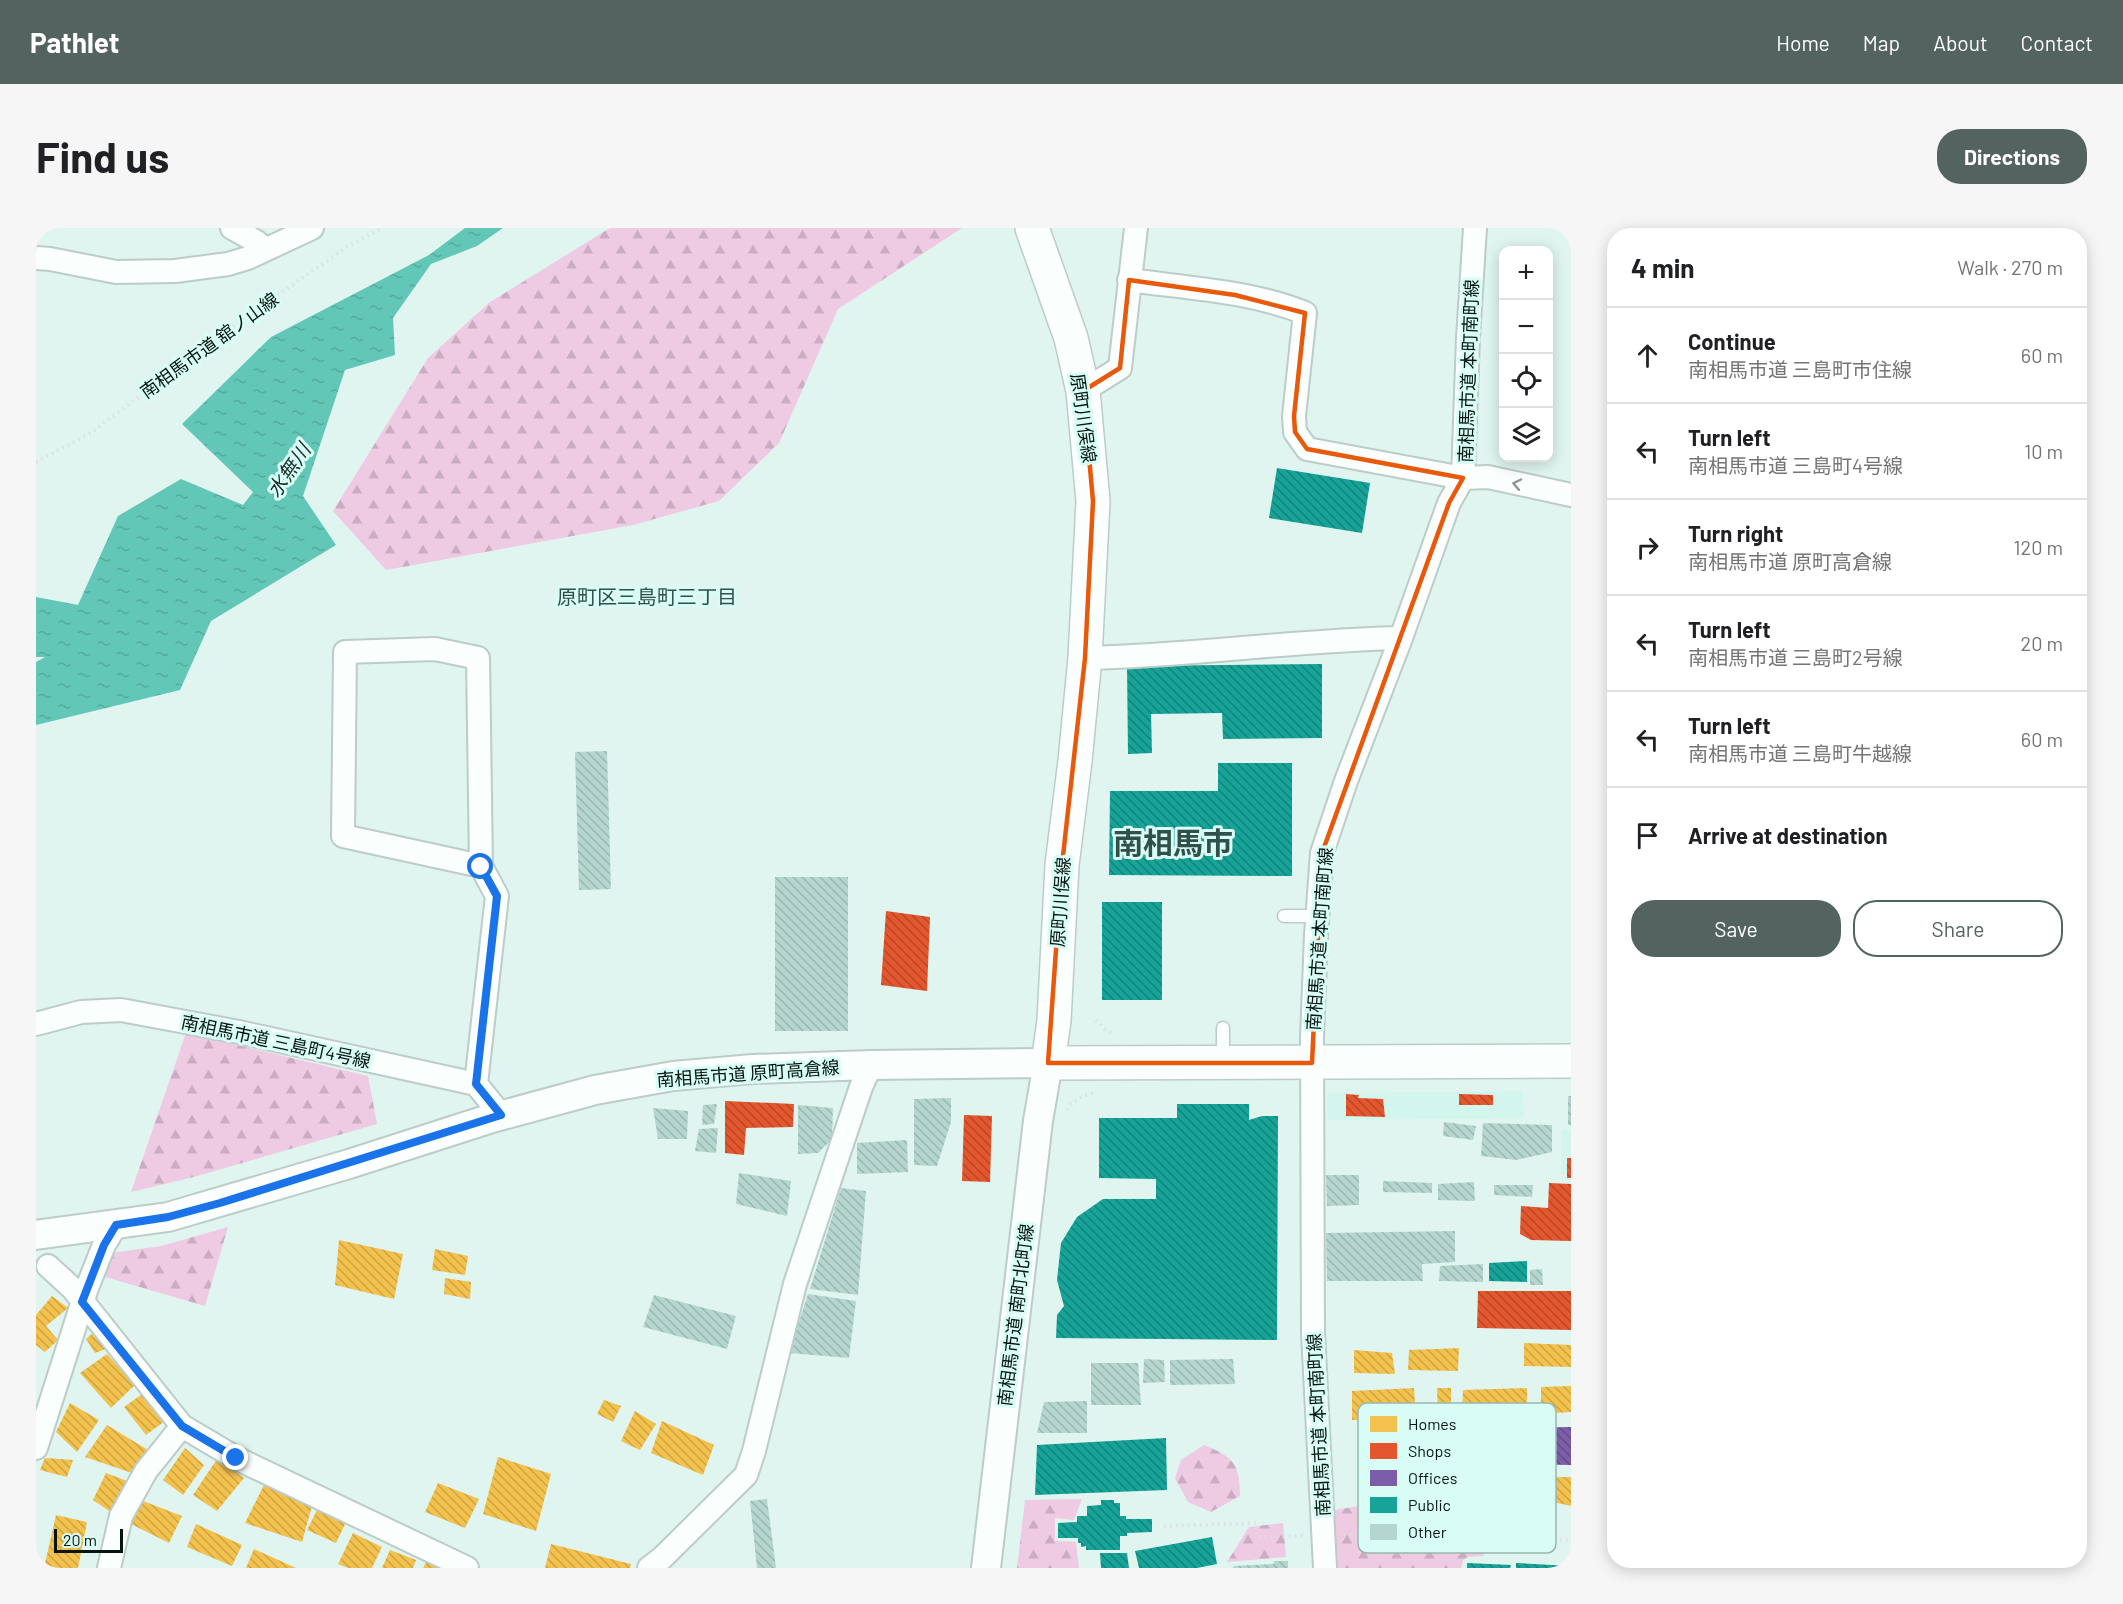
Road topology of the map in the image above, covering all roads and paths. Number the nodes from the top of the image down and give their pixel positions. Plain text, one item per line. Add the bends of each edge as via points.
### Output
1 (232, 228) edge
2 (312, 228) edge
3 (382, 228) edge
4 (1032, 228) edge
5 (1136, 228) edge
6 (1475, 228) edge
7 (264, 250) junction
8 (36, 258) edge
9 (1130, 280) junction
10 (1083, 391) junction
11 (36, 462) edge
12 (1463, 478) junction
13 (1571, 495) edge
14 (1401, 638) junction
15 (1085, 658) junction
16 (481, 867) junction
17 (1284, 916) dead end
18 (1318, 916) junction
19 (36, 1024) edge
20 (1223, 1028) dead end
21 (1571, 1061) edge
22 (1223, 1062) junction
23 (1048, 1063) junction
24 (1312, 1063) junction
25 (871, 1065) junction
26 (476, 1084) junction
27 (501, 1115) junction
28 (116, 1225) junction
29 (36, 1235) edge
30 (48, 1266) dead end
31 (82, 1302) junction
32 (182, 1426) junction
33 (36, 1448) edge
34 (1164, 1526) dead end
35 (1323, 1535) junction
36 (1358, 1536) edge
37 (1556, 1540) edge
38 (1571, 1540) edge
39 (109, 1568) edge
40 (467, 1568) edge
41 (649, 1568) edge
42 (986, 1568) edge
43 (1325, 1568) edge

1 - 7 street
2 - 7 street
3 - 11 path, 南相馬市道 舘ノ山線 via 348,246 210,342 91,433
4 - 10 main road, 原町川俣線 via 1071,338
5 - 9 street
6 - 12 street, 南相馬市道 本町南町線
7 - 8 street via 228,264 175,271 116,272
9 - 10 street via 1120,368
9 - 12 street via 1235,295 1305,313 1294,416 1295,432 1307,449
10 - 15 main road, 原町川俣線 via 1093,501
13 -> 12 street via 1488,477
12 - 14 street, 南相馬市道 本町南町線 via 1449,503
14 - 15 street
14 - 18 street, 南相馬市道 本町南町線 via 1322,853
15 - 23 main road, 原町川俣線 via 1062,865 1054,1022
16 - 16 street via 343,836 345,652 435,649 478,658
16 - 26 street via 497,896
17 - 18 lane
18 - 24 street, 南相馬市道 本町南町線
19 - 26 street, 南相馬市道 三島町4号線 via 81,1012 121,1010
20 - 22 lane
21 - 24 main road
22 - 23 main road
22 - 24 main road
23 - 25 street, 南相馬市道 原町高倉線
23 - 42 street, 南相馬市道 南町北町線
24 - 35 street, 南相馬市道 本町南町線 via 1313,1332
25 - 27 street, 南相馬市道 原町高倉線 via 753,1069 673,1077 595,1090
25 - 41 street via 795,1284 746,1475
26 - 27 street
27 - 28 street, 南相馬市道 原町高倉線 via 220,1203
28 - 29 street, 南相馬市道 原町高倉線
28 - 31 street
30 - 31 street
31 - 32 street
31 - 33 street
32 - 39 street via 146,1472 121,1516
32 - 40 street via 236,1458
34 - 35 path via 1256,1523 1257,1537
35 - 36 path
35 - 43 street, 南相馬市道 本町南町線
37 - 38 path

